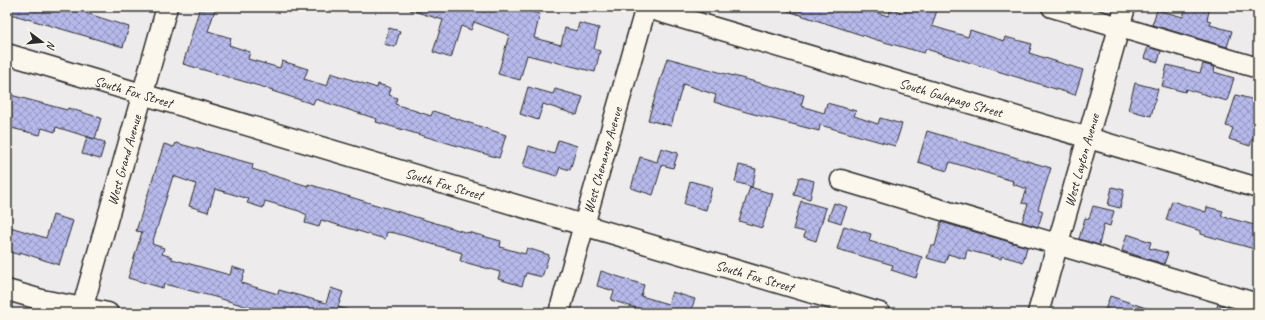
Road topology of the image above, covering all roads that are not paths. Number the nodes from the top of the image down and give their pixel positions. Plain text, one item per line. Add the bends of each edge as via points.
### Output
1 (167, 7) edge
2 (645, 7) edge
3 (1052, 7) edge
4 (1125, 7) edge
5 (1120, 27) junction
6 (7, 54) edge
7 (1258, 68) edge
8 (142, 93) junction
9 (1088, 138) junction
10 (841, 180) dead end
11 (1258, 188) edge
12 (584, 225) junction
13 (1058, 245) junction
14 (7, 290) edge
15 (1258, 304) edge
16 (81, 310) edge
17 (108, 313) edge
18 (559, 313) edge
19 (880, 313) edge
20 (1038, 313) edge

1 - 8 street, West Grand Avenue
2 - 9 street, South Galapago Street
2 - 12 street, West Chenango Avenue
3 - 5 street
4 - 5 street, West Layton Avenue
5 - 7 street
5 - 9 street, West Layton Avenue
6 - 8 street, South Fox Street
8 - 12 street, South Fox Street
8 - 16 street, West Grand Avenue
9 - 11 street, South Galapago Street
9 - 13 street, West Layton Avenue
10 - 13 street
12 - 18 street, West Chenango Avenue
12 - 19 street, South Fox Street
13 - 15 street
13 - 20 street, West Layton Avenue
14 - 16 street
16 - 17 street

